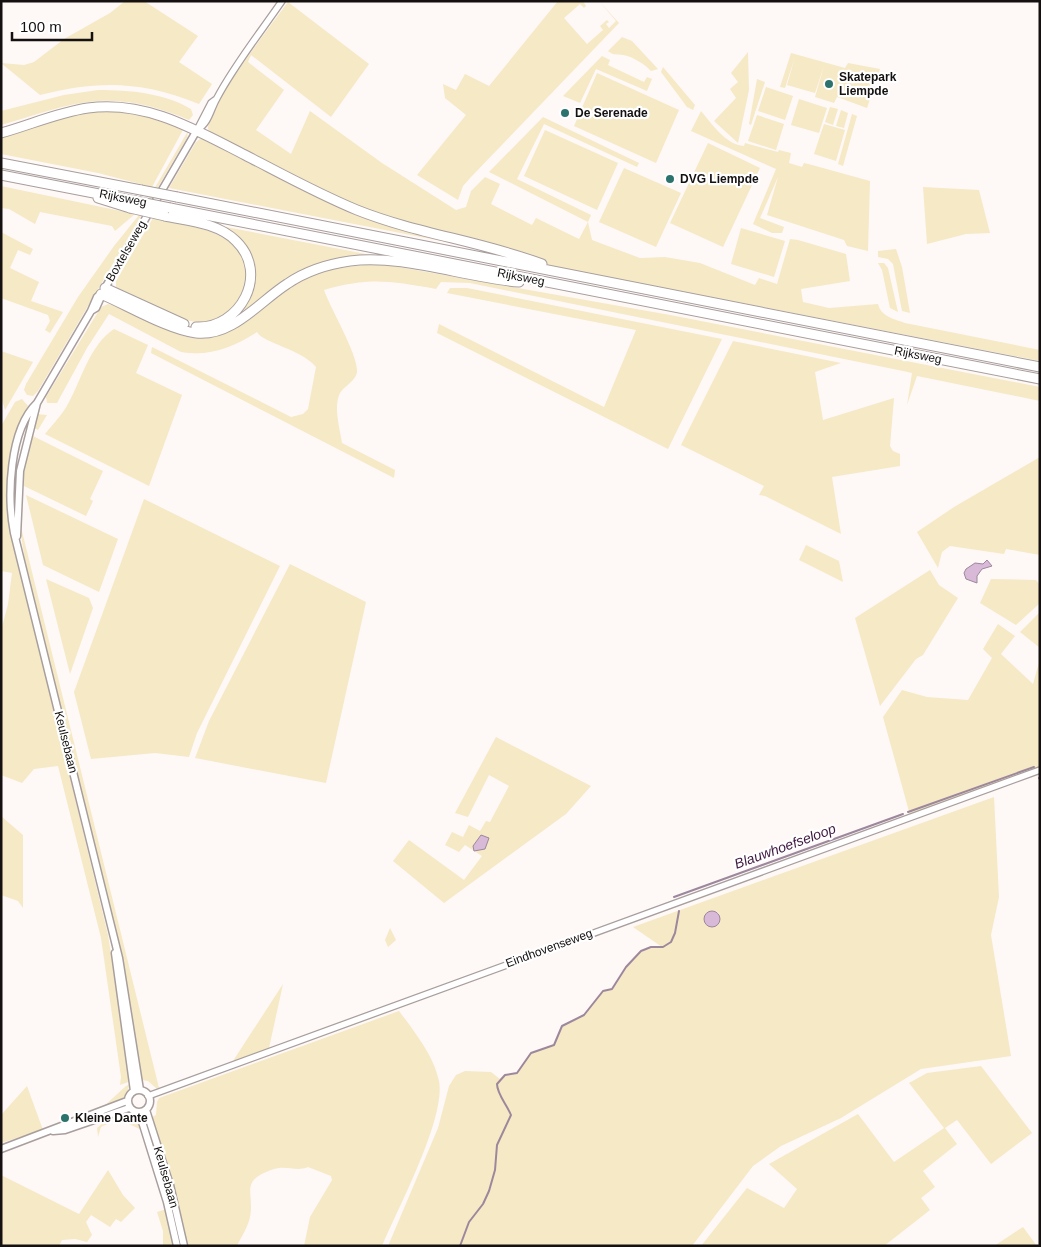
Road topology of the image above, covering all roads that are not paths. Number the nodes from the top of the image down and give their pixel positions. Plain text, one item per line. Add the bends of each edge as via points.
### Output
1 (282, 1) edge
2 (196, 130) junction
3 (1, 133) edge
4 (1, 163) edge
5 (1, 175) edge
6 (168, 212) junction
7 (564, 273) junction
8 (562, 285) junction
9 (103, 291) junction
10 (91, 311) joint
11 (1040, 367) edge
12 (1040, 379) edge
13 (1040, 770) edge
14 (137, 1090) junction
15 (148, 1096) junction
16 (128, 1104) junction
17 (142, 1111) junction
18 (1, 1149) edge
19 (177, 1246) edge
20 (184, 1246) edge

1 - 2 street, Boxtelseweg via 211,102
2 - 3 highway via 145,111 105,107 74,111
2 - 7 highway via 357,210 403,227 518,255
2 - 9 main road, Boxtelseweg
4 - 7 highway, Rijksweg, bridge
5 - 6 highway, Rijksweg, bridge
6 - 8 highway, Rijksweg
6 - 9 highway via 225,232 238,242 249,262 251,279 239,309 218,324 192,326
7 - 11 highway, Rijksweg
8 - 9 highway via 513,282 393,262 350,261 307,273 277,290 230,326 199,333 181,329
8 - 12 highway, Rijksweg
9 - 10 main road, Boxtelseweg via 91,306
10 - 14 main road, Keulsebaan via 37,403 19,477 17,540 123,977
13 - 15 street, Eindhovenseweg
14 - 15 main road
14 - 16 main road
15 - 17 main road via 149,1104
16 - 17 main road
16 - 18 main road via 65,1130 52,1131
17 - 19 main road, Keulsebaan
17 - 20 main road, Keulsebaan via 172,1191

